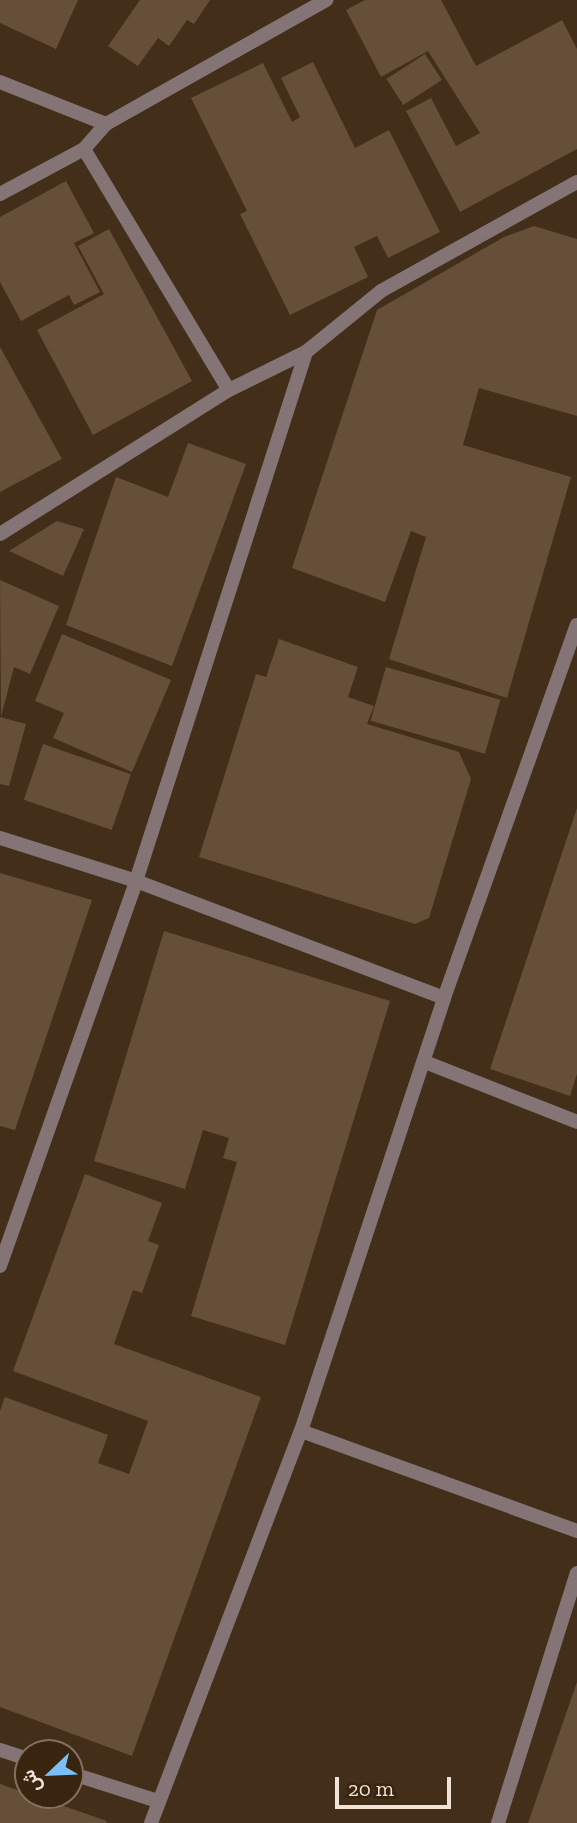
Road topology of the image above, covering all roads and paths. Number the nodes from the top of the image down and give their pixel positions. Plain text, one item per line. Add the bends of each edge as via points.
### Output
1 (326, 0) edge
2 (0, 82) edge
3 (106, 124) junction
4 (84, 149) junction
5 (577, 181) edge
6 (0, 194) edge
7 (306, 352) junction
8 (229, 390) junction
9 (0, 534) edge
10 (577, 625) edge
11 (0, 838) edge
12 (136, 881) junction
13 (444, 998) junction
14 (425, 1062) junction
15 (577, 1122) edge
16 (0, 1266) edge
17 (301, 1430) junction
18 (577, 1531) edge
19 (577, 1573) edge
20 (84, 1777) edge
21 (158, 1801) junction
22 (151, 1823) edge
23 (498, 1823) edge

1 - 3 street
2 - 3 street
3 - 4 street
4 - 6 street
4 - 8 street
5 - 7 street via 381,291
7 - 8 street
7 - 12 street
8 - 9 street
10 - 13 street
11 - 12 street
12 - 13 street
12 - 16 street
13 - 14 street
14 - 15 street
14 - 17 street
17 - 18 street
17 - 21 street
19 - 23 street
20 - 21 street
21 - 22 street

